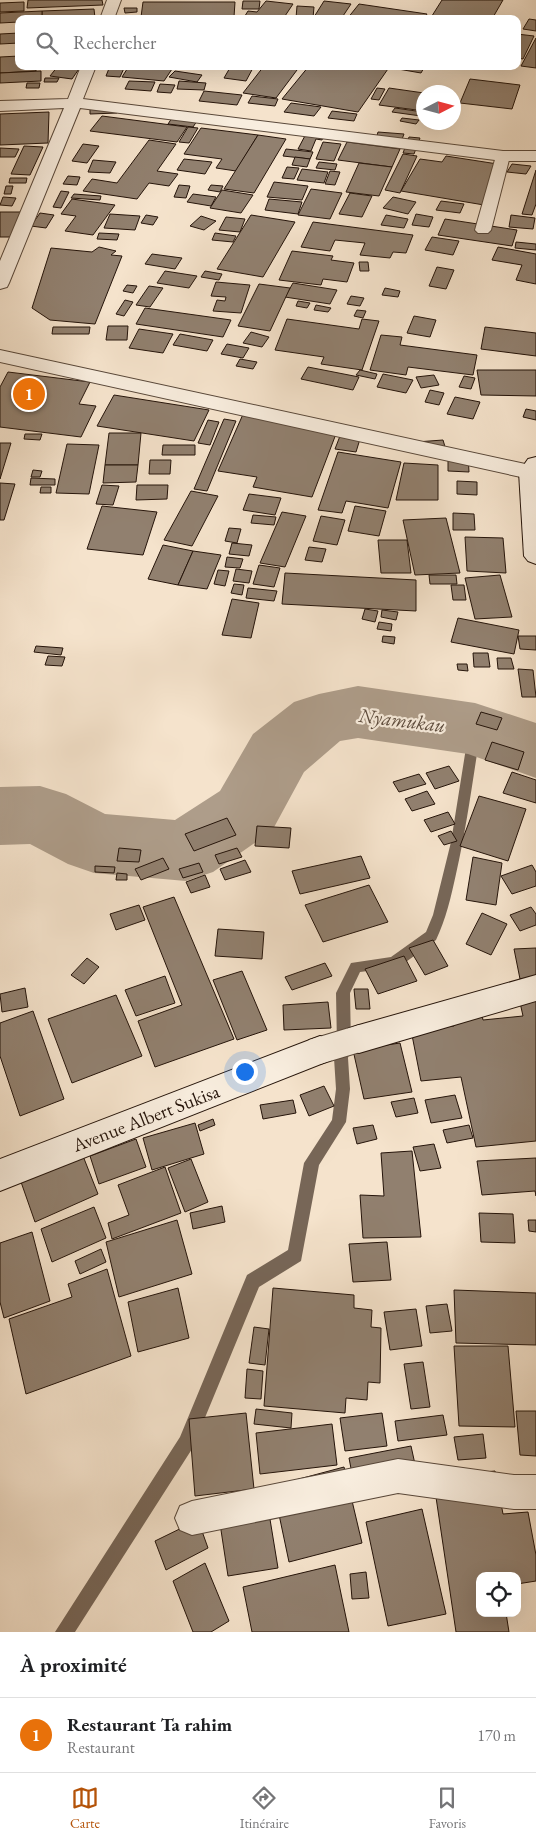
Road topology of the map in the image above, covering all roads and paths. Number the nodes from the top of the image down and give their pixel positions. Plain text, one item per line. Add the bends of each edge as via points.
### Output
1 (114, 0) edge
2 (108, 15) edge
3 (87, 70) edge
4 (75, 103) junction
5 (0, 106) edge
6 (502, 156) junction
7 (536, 156) edge
8 (484, 230) dead end
9 (0, 282) edge
10 (0, 356) edge
11 (533, 468) edge
12 (536, 556) edge
13 (536, 988) edge
14 (0, 1175) edge
15 (536, 1492) edge
16 (192, 1518) dead end

1 - 2 street
3 - 4 street
4 - 5 street
4 - 6 street
4 - 9 street
6 - 7 street
6 - 8 lane
10 - 11 street
11 - 12 street
13 - 14 street, Avenue Albert Sukisa via 320,1050
15 - 16 lane via 514,1492 398,1476

